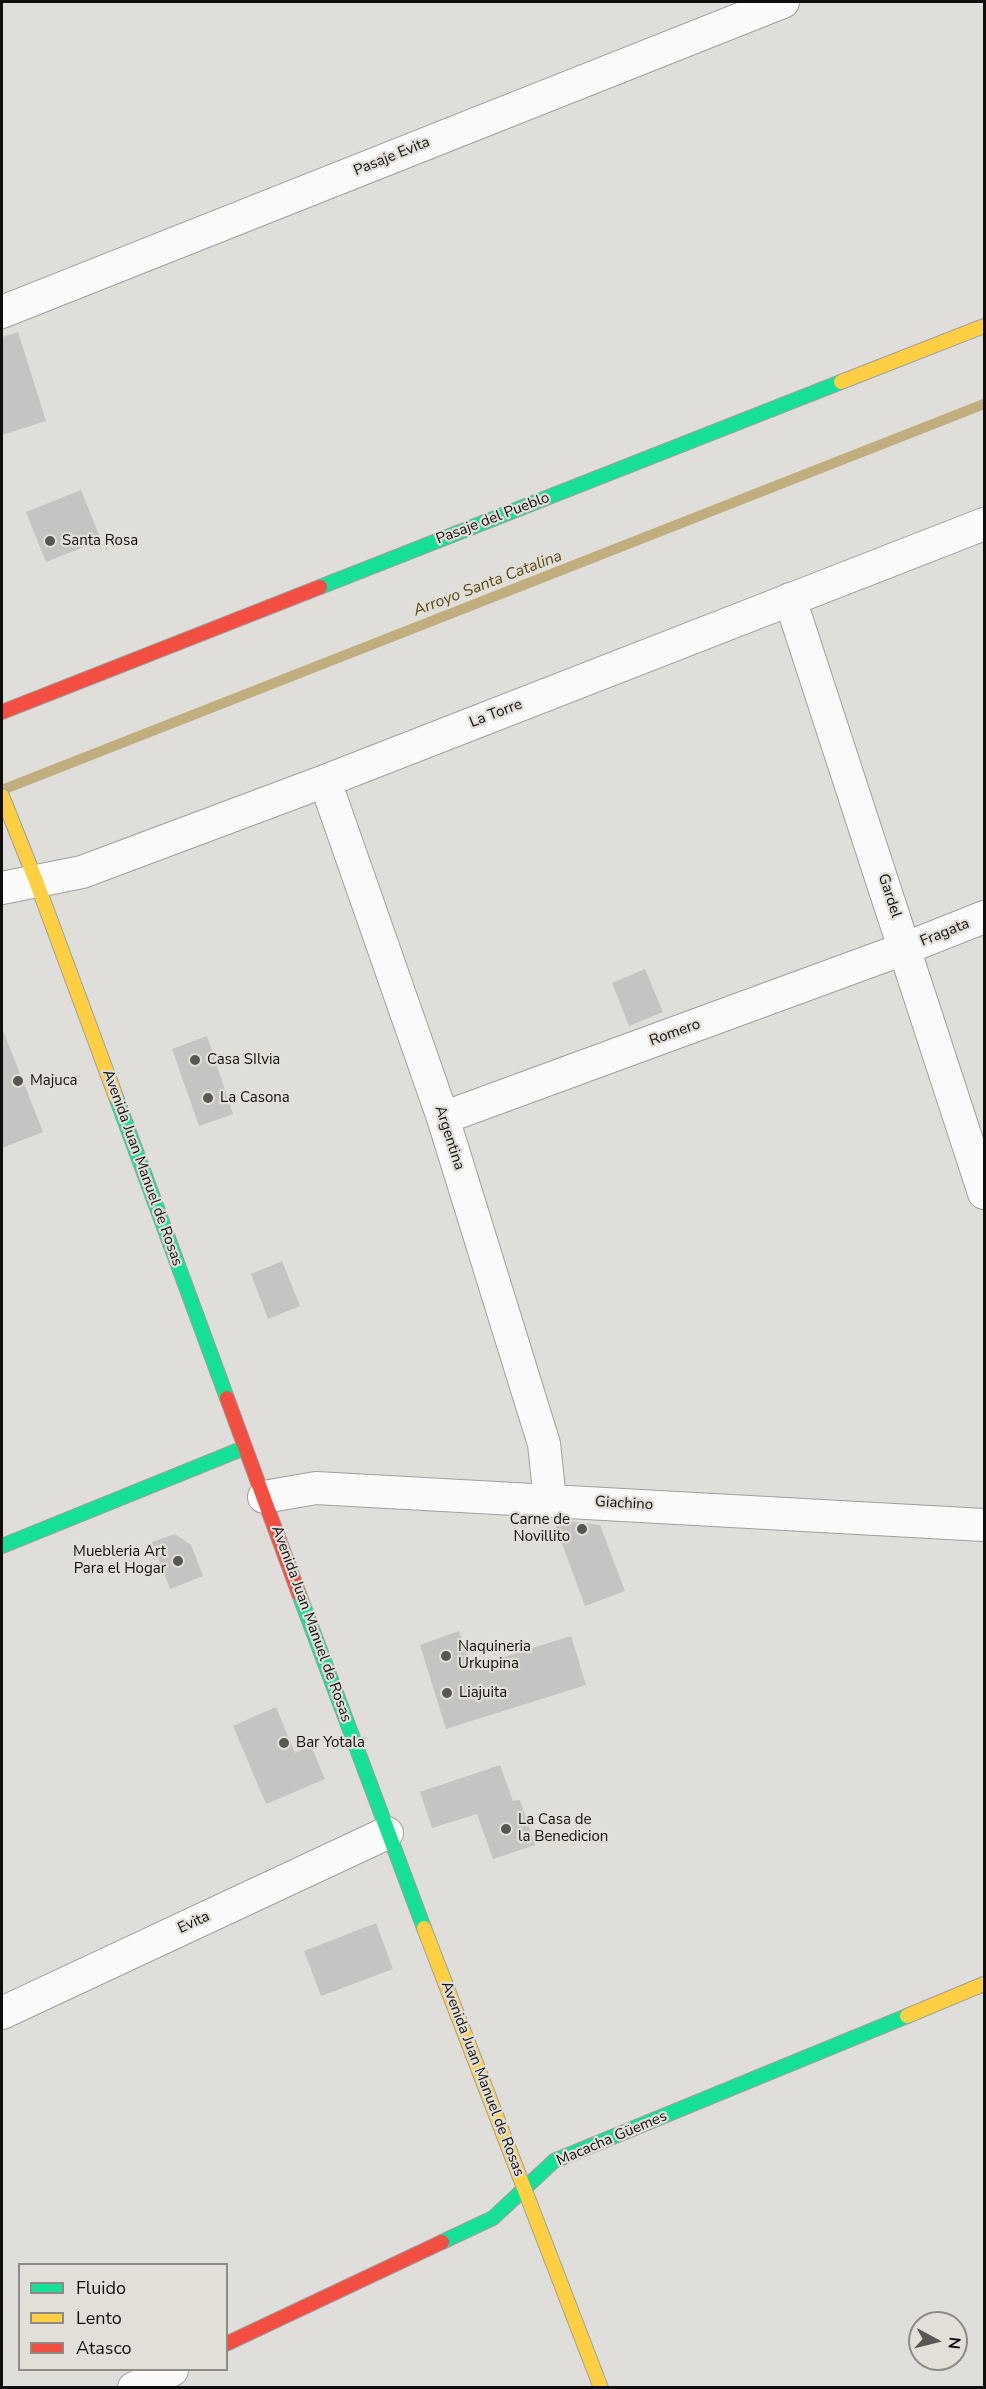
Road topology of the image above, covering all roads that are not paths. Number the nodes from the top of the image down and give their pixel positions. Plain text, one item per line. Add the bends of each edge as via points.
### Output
1 (783, 2) edge
2 (2, 312) edge
3 (984, 326) edge
4 (984, 524) edge
5 (790, 599) junction
6 (2, 712) edge
7 (325, 781) junction
8 (2, 796) edge
9 (32, 870) junction
10 (2, 888) edge
11 (984, 917) edge
12 (906, 948) junction
13 (443, 1118) junction
14 (984, 1193) edge
15 (244, 1448) junction
16 (264, 1497) junction
17 (549, 1500) junction
18 (984, 1525) edge
19 (2, 1546) edge
20 (387, 1833) junction
21 (984, 1984) edge
22 (2, 2013) edge
23 (525, 2188) junction
24 (228, 2343) edge
25 (170, 2371) edge
26 (134, 2388) edge
27 (601, 2388) edge

1 - 2 street, Pasaje Evita
3 - 6 street, Pasaje del Pueblo
4 - 5 street, La Torre
5 - 7 street, La Torre
5 - 12 street, Gardel
7 - 9 street, La Torre via 82,872
7 - 13 street, Argentina
8 - 9 street, Avenida Juan Manuel de Rosas
9 - 10 street, La Torre
9 - 15 street, Avenida Juan Manuel de Rosas
11 - 12 street, Fragata
12 - 13 street, Romero
12 - 14 street, Gardel
13 - 17 street, Argentina via 544,1444
15 - 16 street, Avenida Juan Manuel de Rosas
15 - 19 street
16 - 17 street, Giachino via 316,1488
16 - 20 street, Avenida Juan Manuel de Rosas
17 - 18 street, Giachino
20 - 22 street, Evita
20 - 23 street, Avenida Juan Manuel de Rosas
21 - 23 street, Macacha Güemes via 554,2162
23 - 24 street, Macacha Güemes via 493,2218
23 - 27 street, Avenida Juan Manuel de Rosas
25 - 26 street

